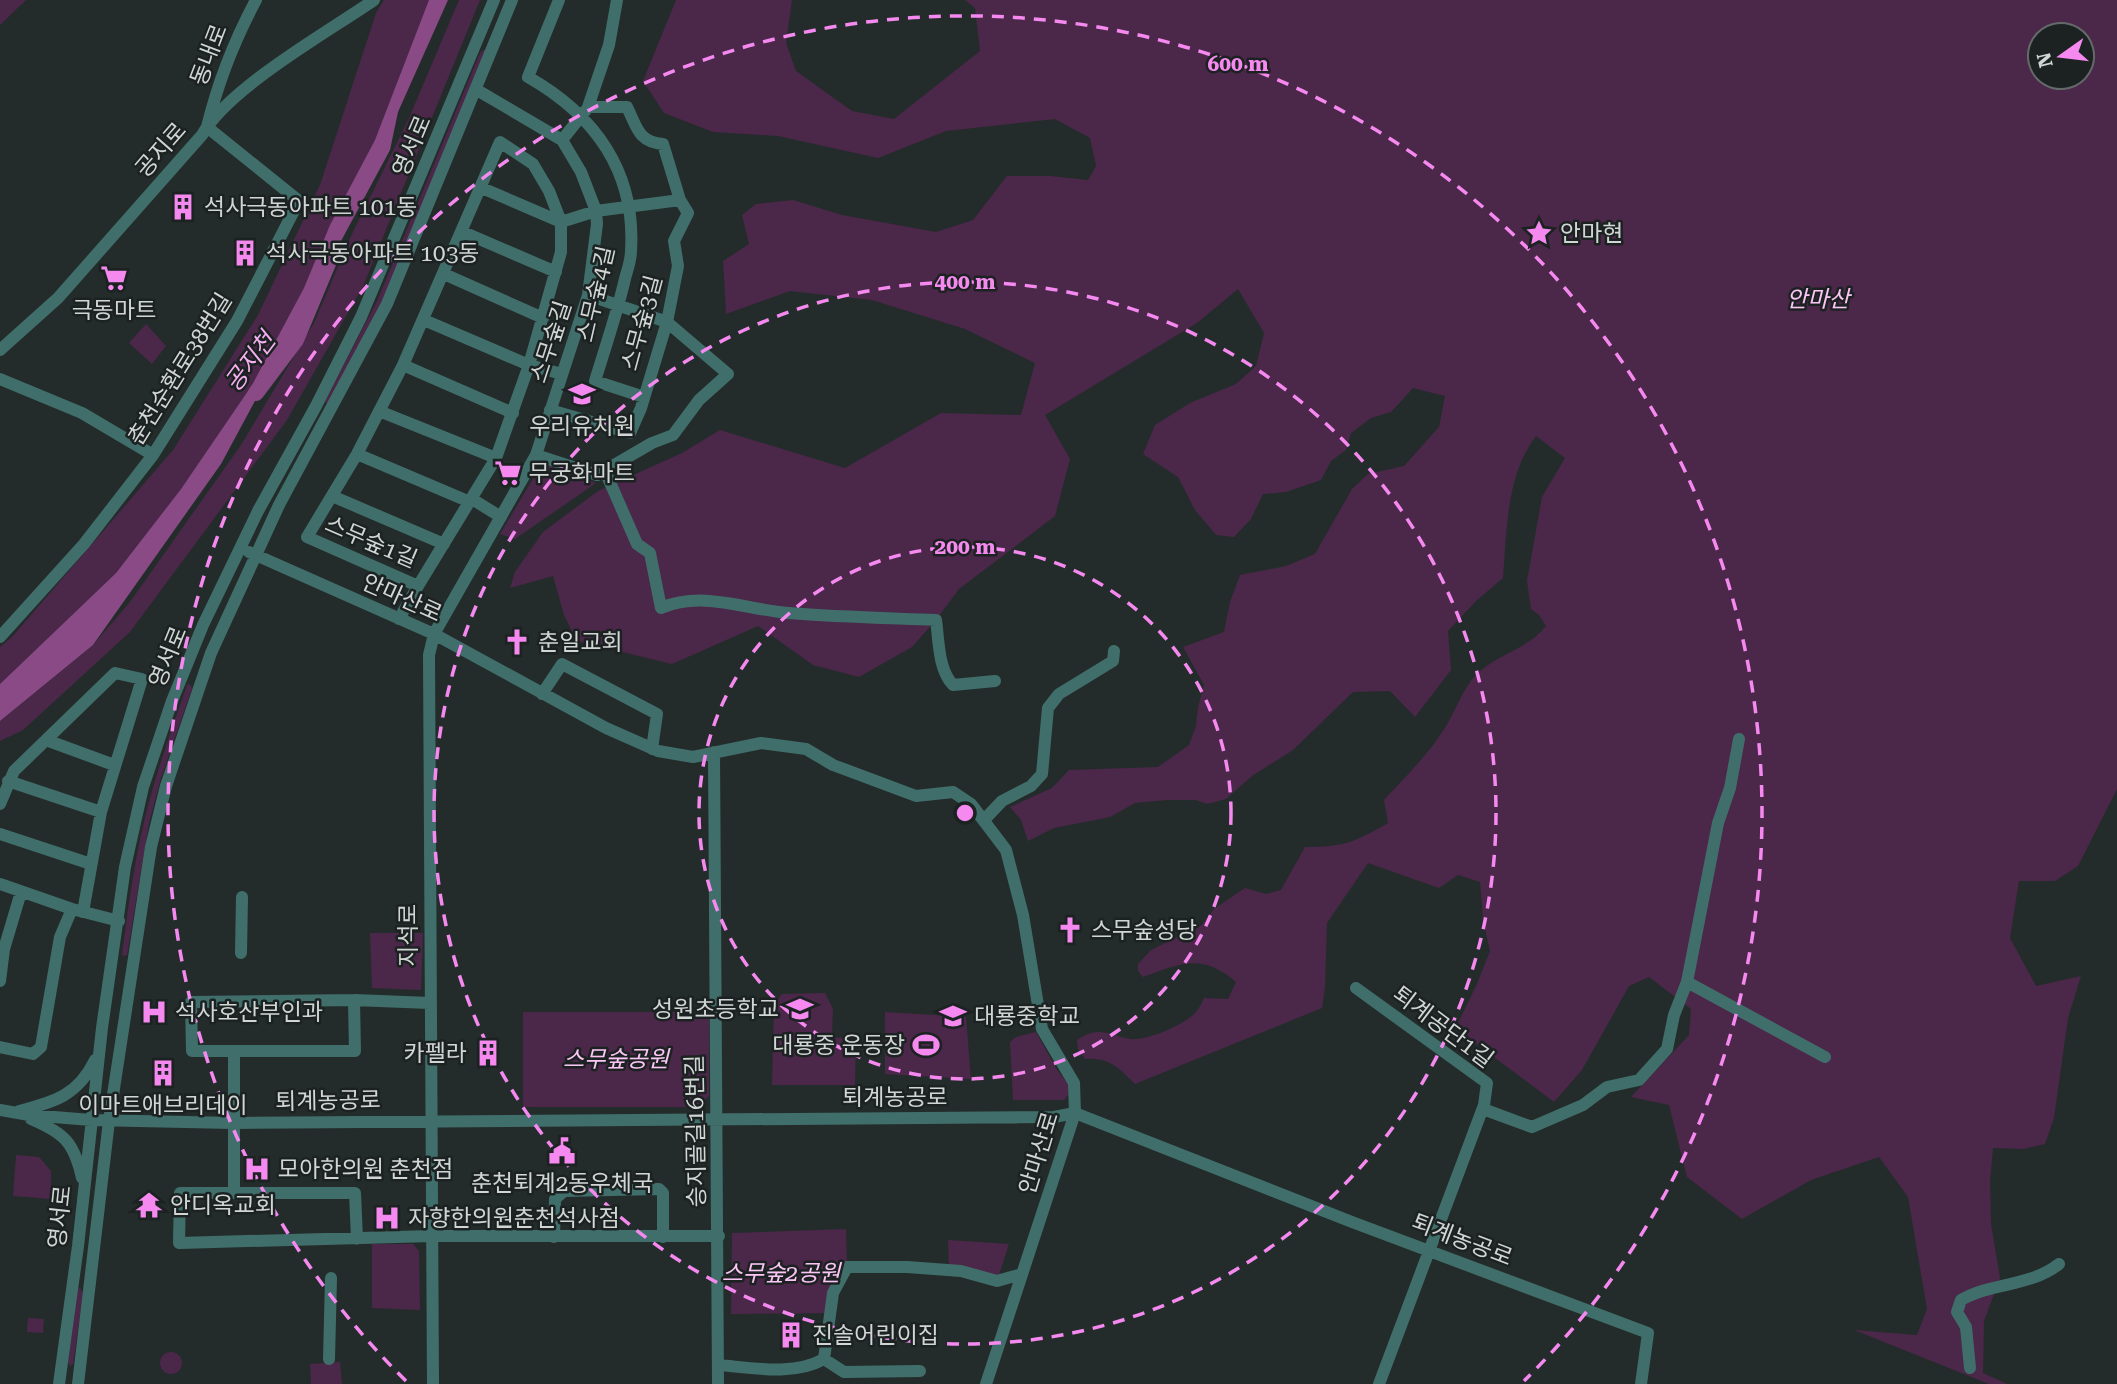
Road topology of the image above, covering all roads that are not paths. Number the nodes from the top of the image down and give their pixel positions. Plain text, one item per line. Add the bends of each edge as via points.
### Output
1 (256, 0) edge
2 (374, 0) edge
3 (494, 0) edge
4 (512, 0) edge
5 (559, 0) edge
6 (617, 0) edge
7 (477, 90) junction
8 (585, 112) junction
9 (207, 127) junction
10 (562, 140) junction
11 (482, 188) junction
12 (680, 201) junction
13 (629, 206) junction
14 (596, 211) junction
15 (561, 222) junction
16 (463, 232) junction
17 (556, 272) junction
18 (444, 274) junction
19 (588, 295) junction
20 (619, 304) junction
21 (543, 318) junction
22 (424, 320) junction
23 (667, 322) junction
24 (0, 350) edge
25 (403, 365) junction
26 (529, 365) junction
27 (562, 374) junction
28 (0, 379) edge
29 (644, 397) junction
30 (550, 410) junction
31 (379, 411) junction
32 (513, 413) junction
33 (630, 433) junction
34 (652, 443) junction
35 (357, 454) junction
36 (153, 455) junction
37 (536, 455) junction
38 (496, 458) junction
39 (604, 471) junction
40 (267, 493) junction
41 (332, 496) junction
42 (471, 500) junction
43 (281, 503) junction
44 (501, 517) junction
45 (444, 544) junction
46 (240, 548) junction
47 (255, 555) junction
48 (418, 586) junction
49 (218, 595) junction
50 (233, 605) junction
51 (399, 619) junction
52 (433, 634) junction
53 (0, 637) edge
54 (1114, 651) dead end
55 (995, 681) dead end
56 (542, 694) junction
57 (1739, 739) dead end
58 (46, 740) junction
59 (652, 749) junction
60 (714, 752) junction
61 (114, 765) junction
62 (8, 781) junction
63 (0, 804) edge
64 (101, 812) junction
65 (984, 820) junction
66 (0, 834) edge
67 (91, 864) junction
68 (0, 884) edge
69 (21, 892) junction
70 (242, 897) dead end
71 (78, 911) junction
72 (119, 921) junction
73 (2, 948) edge
74 (241, 953) dead end
75 (0, 981) edge
76 (1686, 982) junction
77 (1356, 988) dead end
78 (354, 1000) junction
79 (430, 1003) junction
80 (104, 1014) junction
81 (125, 1021) junction
82 (0, 1048) edge
83 (100, 1051) junction
84 (234, 1051) junction
85 (1825, 1057) dead end
86 (1483, 1109) junction
87 (0, 1110) edge
88 (15, 1112) junction
89 (1075, 1113) junction
90 (716, 1118) junction
91 (100, 1120) junction
92 (432, 1122) junction
93 (233, 1123) junction
94 (84, 1187) junction
95 (233, 1192) junction
96 (82, 1217) junction
97 (98, 1220) junction
98 (432, 1236) junction
99 (719, 1236) junction
100 (554, 1237) junction
101 (663, 1237) junction
102 (357, 1239) junction
103 (1428, 1250) junction
104 (2059, 1264) dead end
105 (1022, 1274) junction
106 (331, 1278) dead end
107 (329, 1359) dead end
108 (824, 1359) junction
109 (719, 1365) junction
110 (1970, 1368) dead end
111 (920, 1371) dead end
112 (59, 1384) edge
113 (78, 1384) edge
114 (433, 1384) edge
115 (718, 1384) edge
116 (986, 1384) edge
117 (1379, 1384) edge
118 (1641, 1384) edge

1 - 9 street, 동내로 via 218,84
2 - 9 street, 공지로 via 251,85
3 - 40 street, 영서로 via 385,265 316,406
4 - 7 street, 영서로
5 - 8 street, 스무숲4길 via 528,77
6 - 8 street via 609,45
7 - 10 street, 스무숲길
7 - 43 street, 영서로 via 387,304
8 - 10 street
8 - 12 street, 스무숲3길 via 627,107 643,139 663,144
8 - 13 street, 스무숲4길 via 610,151
9 - 24 street, 공지로 via 58,298
9 - 36 street, 춘천순환로38번길 via 299,201 237,321
10 - 14 street, 스무숲길
11 - 15 street
11 - 15 street, 스무숲1길 via 500,142 533,164
11 - 16 street, 스무숲1길
12 - 13 street
12 - 23 street, 스무숲3길 via 688,213 674,242 678,266
13 - 14 street
13 - 20 street, 스무숲4길 via 631,253
14 - 15 street
14 - 19 street, 스무숲길
15 - 17 street, 스무숲1길
16 - 17 street
16 - 18 street, 스무숲1길
17 - 21 street, 스무숲1길
18 - 21 street
18 - 22 street, 스무숲1길
19 - 20 street
19 - 27 street, 스무숲길
20 - 23 street
20 - 29 street, 스무숲4길 via 595,381
21 - 26 street, 스무숲1길
22 - 25 street, 스무숲1길
22 - 26 street
23 - 29 street, 스무숲3길
23 - 34 street via 728,374 699,400 673,435
25 - 31 street, 스무숲1길
25 - 32 street
26 - 27 street
26 - 32 street, 스무숲1길
27 - 30 street, 스무숲길
28 - 36 street via 82,413
29 - 33 street, 스무숲3길
30 - 33 street
30 - 37 street, 스무숲길
31 - 35 street, 스무숲1길
31 - 38 street
32 - 38 street, 스무숲1길
33 - 34 street
34 - 39 street
35 - 41 street, 스무숲1길
35 - 42 street
36 - 53 street, 춘천순환로38번길 via 83,544
37 - 39 street via 597,475
37 - 44 street, 스무숲길
38 - 42 street, 스무숲1길
39 - 55 street via 637,544 650,553 661,608 702,600 788,613 936,620 948,680 953,685
40 - 43 street via 270,503
40 - 46 street, 영서로
41 - 45 street, 스무숲1길
41 - 48 street, 스무숲1길 via 307,537
42 - 44 street
42 - 45 street, 스무숲1길
43 - 47 street, 영서로
44 - 52 street, 스무숲길
45 - 48 street, 스무숲1길
46 - 47 street, 안마산로
46 - 49 street, 영서로
47 - 50 street, 영서로
47 - 51 street, 안마산로
48 - 51 street
49 - 50 street via 227,594
49 - 72 street, 영서로 via 172,701 143,787 125,867
50 - 81 street, 영서로 via 211,653 166,786 151,847
51 - 52 street, 안마산로
52 - 56 street, 안마산로
52 - 79 street, 지석로 via 429,655
54 - 65 street via 1112,661 1059,694 1048,708 1042,774 1031,786 1002,801
56 - 59 street, 안마산로
56 - 59 street via 562,664 657,714
57 - 76 street
58 - 61 street
58 - 61 street via 115,673 142,679
58 - 62 street
59 - 60 street, 안마산로 via 694,757
60 - 65 street, 안마산로 via 761,743 806,749 833,765 916,796 953,792
60 - 90 street, 승지골길16번길
61 - 64 street
62 - 63 street
62 - 64 street
64 - 67 street
65 - 89 street, 안마산로 via 1006,850 1023,915 1042,1029 1074,1083
66 - 67 street
67 - 71 street
68 - 69 street
69 - 71 street
69 - 73 street
70 - 74 street
71 - 72 street
71 - 82 street via 60,937 41,1047 33,1054
72 - 80 street, 영서로
73 - 75 street
76 - 85 street
76 - 86 street via 1667,1049 1639,1080 1607,1087 1583,1105 1532,1127
77 - 86 street, 퇴계공단1길 via 1487,1083
78 - 79 street
78 - 84 street via 355,1051
78 - 84 street via 191,1002 192,1051
79 - 92 street, 지석로
80 - 81 street via 112,1027
80 - 83 street, 영서로
81 - 91 street, 영서로
83 - 88 street via 82,1083 70,1093
83 - 91 street, 영서로
84 - 93 street
86 - 103 street, 퇴계공단1길
87 - 88 street
88 - 91 street, 퇴계농공로
88 - 94 street via 52,1128 73,1146
89 - 90 street, 퇴계농공로 via 1054,1117
89 - 103 street, 퇴계농공로
89 - 105 street, 안마산로
90 - 92 street, 퇴계농공로
90 - 99 street, 승지골길16번길
91 - 93 street, 퇴계농공로
91 - 94 street, 영서로
91 - 97 street, 영서로
92 - 93 street, 퇴계농공로
92 - 98 street, 지석로
93 - 95 street
94 - 96 street, 영서로
95 - 102 street via 355,1193
95 - 102 street via 180,1193 179,1242
96 - 97 street via 91,1210
96 - 112 street, 영서로
97 - 113 street, 영서로
98 - 100 street
98 - 102 street
98 - 114 street, 지석로
99 - 101 street
99 - 109 street, 승지골길16번길
100 - 101 street
100 - 101 street via 555,1199 564,1191 659,1189 663,1193
103 - 117 street, 퇴계공단1길
103 - 118 street, 퇴계농공로 via 1648,1333
104 - 110 street via 2026,1281 1976,1291 1961,1300 1957,1312 1966,1327
105 - 108 street via 997,1281 961,1271 847,1267 833,1293
105 - 116 street, 안마산로
106 - 107 street
108 - 109 street via 810,1367
108 - 111 street via 844,1371
109 - 115 street, 승지골길16번길

